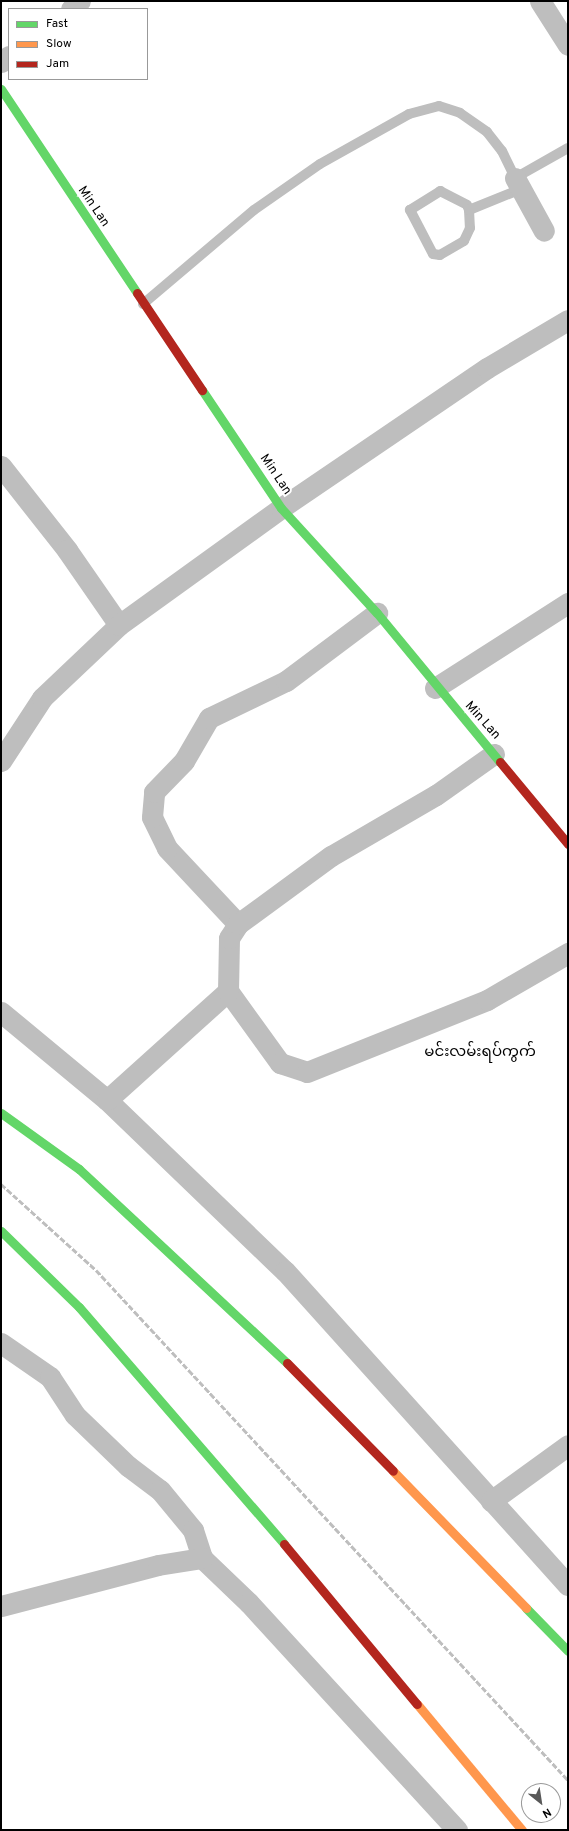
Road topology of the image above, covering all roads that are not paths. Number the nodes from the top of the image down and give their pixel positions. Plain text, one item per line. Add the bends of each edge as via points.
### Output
1 (80, 1) edge
2 (540, 1) edge
3 (72, 8) edge
4 (568, 45) edge
5 (1, 89) edge
6 (568, 148) edge
7 (518, 184) junction
8 (470, 210) junction
9 (544, 232) dead end
10 (143, 304) junction
11 (568, 320) edge
12 (1, 466) edge
13 (281, 508) junction
14 (568, 603) edge
15 (377, 613) junction
16 (119, 625) junction
17 (435, 688) junction
18 (494, 754) junction
19 (1, 761) edge
20 (568, 844) edge
21 (238, 924) junction
22 (568, 953) edge
23 (228, 992) junction
24 (1, 1012) edge
25 (108, 1100) junction
26 (1, 1113) edge
27 (1, 1231) edge
28 (1, 1343) edge
29 (568, 1445) edge
30 (491, 1501) junction
31 (202, 1558) junction
32 (568, 1585) edge
33 (1, 1606) edge
34 (568, 1651) edge
35 (457, 1830) edge
36 (522, 1830) edge

1 - 3 street
2 - 4 street
5 - 10 main road, Min Lan
6 - 7 lane
7 - 8 lane
7 - 9 street
7 - 10 lane via 502,151 487,132 460,114 438,106 409,114 320,164 254,210
8 - 8 lane via 470,228 464,241 440,255 433,254 410,210 440,191 467,205
10 - 13 main road, Min Lan
11 - 13 street via 487,368
12 - 16 street via 67,550
13 - 15 main road, Min Lan
13 - 16 street
14 - 17 street
15 - 17 main road, Min Lan
15 - 21 street via 286,682 209,718 184,762 154,792 152,817 167,848
16 - 19 street via 42,698
17 - 18 main road, Min Lan
18 - 20 main road, Min Lan
18 - 21 street via 436,795 332,856
21 - 23 street via 229,938
22 - 23 street via 487,1000 307,1072 280,1062
23 - 25 street
24 - 25 street
25 - 30 street via 285,1271
26 - 34 main road via 79,1170 297,1372
27 - 36 main road via 79,1307 253,1506
28 - 31 street via 50,1377 75,1415 128,1466 160,1490 192,1530
29 - 30 street
30 - 32 street
31 - 33 street via 158,1565
31 - 35 street via 249,1603

